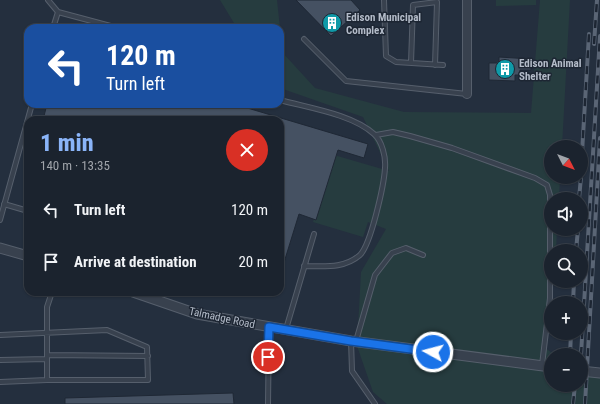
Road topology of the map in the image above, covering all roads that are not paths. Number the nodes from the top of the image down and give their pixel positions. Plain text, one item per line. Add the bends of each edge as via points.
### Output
1 (48, 0) edge
2 (384, 0) edge
3 (467, 0) edge
4 (58, 12) junction
5 (54, 24) edge
6 (103, 24) edge
7 (304, 39) dead end
8 (411, 63) junction
9 (436, 65) junction
10 (442, 65) dead end
11 (467, 94) joint
12 (284, 101) edge
13 (24, 133) edge
14 (376, 135) junction
15 (4, 204) junction
16 (24, 210) edge
17 (0, 220) edge
18 (314, 234) dead end
19 (0, 248) edge
20 (24, 255) edge
21 (423, 255) dead end
22 (304, 266) junction
23 (51, 296) edge
24 (145, 296) edge
25 (269, 327) junction
26 (286, 330) junction
27 (46, 332) junction
28 (0, 335) edge
29 (353, 341) junction
30 (547, 348) edge
31 (148, 356) junction
32 (47, 357) junction
33 (0, 360) edge
34 (544, 366) edge
35 (588, 372) edge
36 (600, 374) edge
37 (47, 380) junction
38 (0, 382) edge
39 (268, 404) edge
40 (375, 404) edge

1 - 4 lane
2 - 8 lane via 386,56 396,62
3 - 11 street
4 - 5 lane
4 - 6 lane
7 - 11 lane via 346,81
8 - 9 lane
8 - 9 lane via 413,5 437,2
9 - 10 lane
12 - 14 lane via 355,121
13 - 15 lane
14 - 22 lane via 384,152 385,167 368,242 361,254 351,262 335,267
14 - 30 lane via 393,132 452,148 535,178 547,185 550,196 550,275
15 - 16 lane
15 - 17 lane
18 - 22 lane
19 - 20 street
21 - 29 lane via 406,248 392,253 375,275
22 - 26 lane
23 - 27 lane via 47,307
24 - 25 street, Talmadge Road via 197,314
25 - 26 street, Talmadge Road
25 - 39 lane
26 - 29 street, Talmadge Road
27 - 28 lane
27 - 31 lane via 107,330 147,347
27 - 32 lane
29 - 34 street, Talmadge Road
29 - 40 lane via 352,370
31 - 32 lane
31 - 37 lane via 148,380
32 - 33 lane
32 - 37 lane
35 - 36 street
37 - 38 lane

